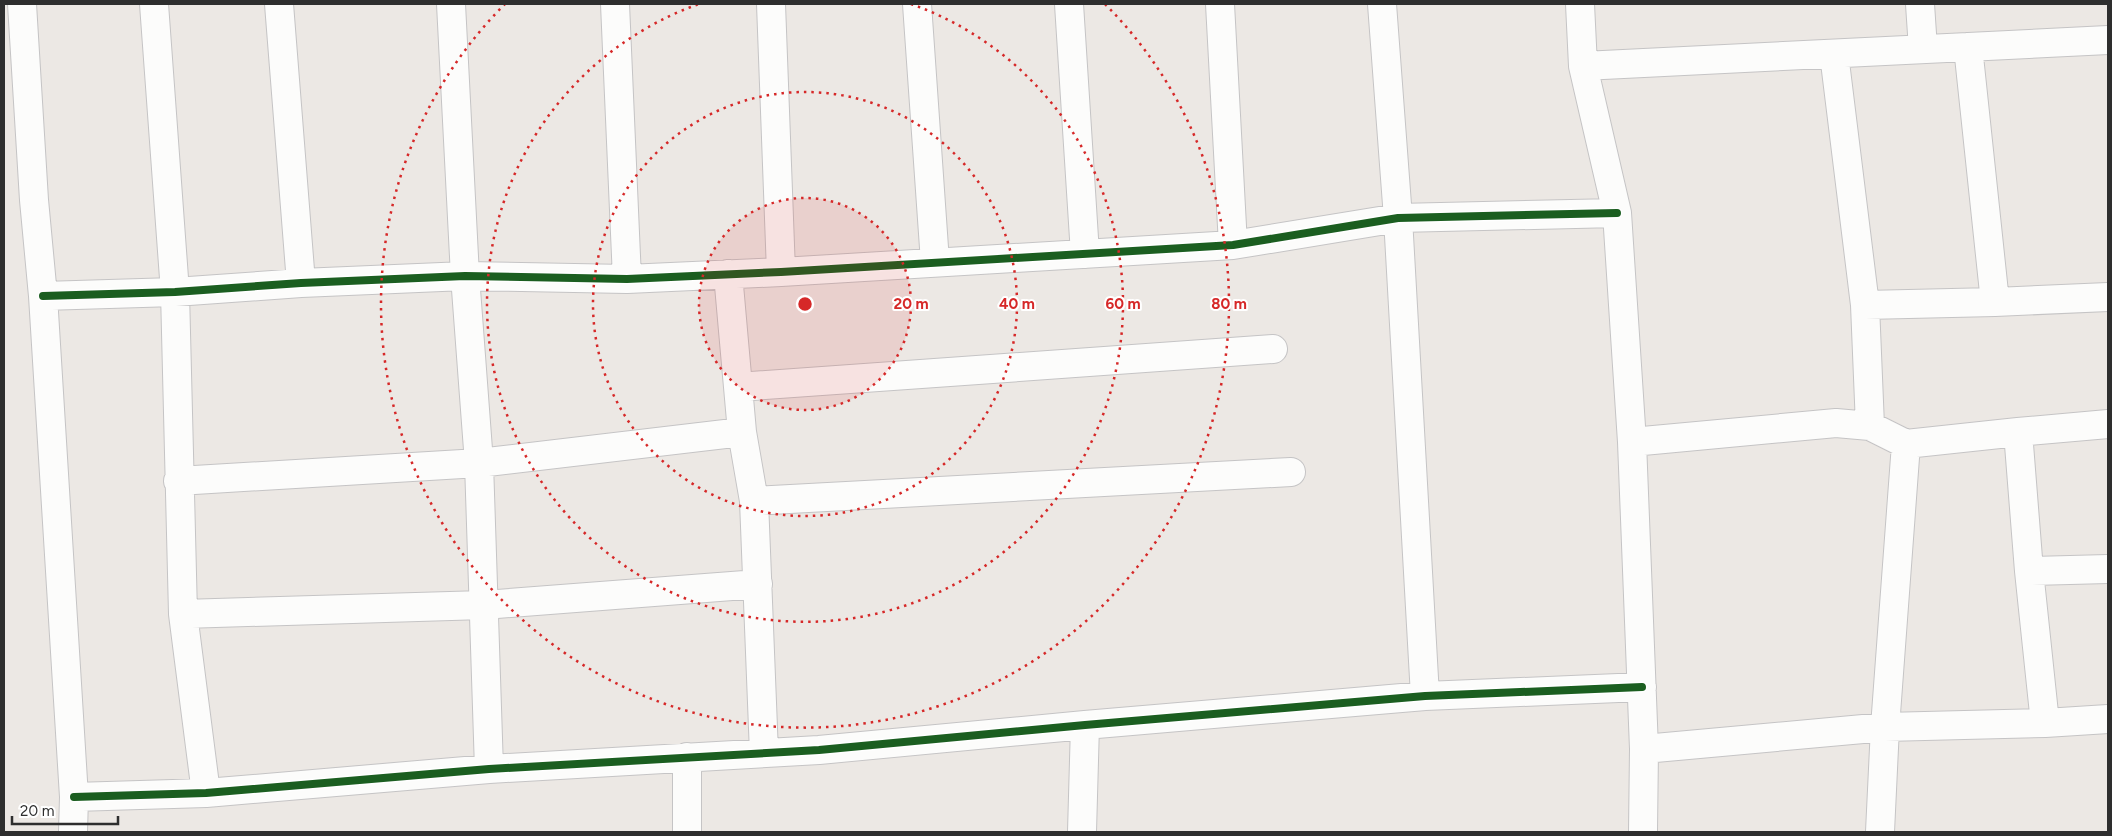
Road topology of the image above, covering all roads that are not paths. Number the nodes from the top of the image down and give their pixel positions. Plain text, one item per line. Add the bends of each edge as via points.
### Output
1 (22, 4) edge
2 (154, 4) edge
3 (279, 4) edge
4 (451, 4) edge
5 (615, 4) edge
6 (771, 4) edge
7 (917, 4) edge
8 (1069, 4) edge
9 (1220, 4) edge
10 (1382, 4) edge
11 (1580, 4) edge
12 (1920, 4) edge
13 (2108, 40) edge
14 (1968, 47) junction
15 (1922, 49) junction
16 (1834, 54) junction
17 (1583, 66) junction
18 (1617, 213) junction
19 (1398, 218) junction
20 (1234, 245) junction
21 (1085, 254) junction
22 (935, 262) junction
23 (781, 272) junction
24 (728, 274) junction
25 (465, 276) junction
26 (627, 279) junction
27 (301, 283) junction
28 (175, 292) junction
29 (43, 296) junction
30 (2108, 297) edge
31 (1994, 302) junction
32 (1865, 304) junction
33 (1273, 349) dead end
34 (738, 387) junction
35 (2108, 424) edge
36 (1870, 426) junction
37 (742, 432) junction
38 (2018, 432) junction
39 (1632, 442) junction
40 (1906, 444) junction
41 (479, 463) junction
42 (1291, 472) dead end
43 (178, 481) junction
44 (754, 502) junction
45 (2108, 569) edge
46 (2030, 571) junction
47 (758, 584) junction
48 (484, 605) junction
49 (183, 614) junction
50 (1642, 687) junction
51 (1425, 696) junction
52 (2108, 719) edge
53 (2045, 723) junction
54 (1085, 725) junction
55 (1886, 727) junction
56 (1644, 749) junction
57 (764, 753) junction
58 (687, 757) junction
59 (489, 769) junction
60 (206, 793) junction
61 (74, 797) junction
62 (73, 832) edge
63 (687, 832) edge
64 (1082, 832) edge
65 (1643, 832) edge
66 (1880, 832) edge

1 - 29 street
2 - 28 street
3 - 27 street
4 - 25 street
5 - 26 street
6 - 23 street
7 - 22 street
8 - 21 street
9 - 20 street
10 - 19 street
11 - 17 street
12 - 15 street
13 - 14 street
14 - 15 street
14 - 31 street
15 - 16 street
16 - 17 street
16 - 32 street
17 - 18 street
18 - 19 street
18 - 39 street
19 - 20 street
19 - 51 street
20 - 21 street
21 - 22 street
22 - 23 street
23 - 24 street
24 - 26 street
24 - 34 street
25 - 26 street
25 - 27 street
25 - 41 street
27 - 28 street
28 - 29 street
28 - 43 street
29 - 61 street
30 - 31 street
31 - 32 street
32 - 36 street
33 - 34 street
34 - 37 street
35 - 38 street
36 - 39 street via 1836,423
36 - 40 street
37 - 41 street
37 - 44 street
38 - 40 street
38 - 46 street
39 - 50 street
40 - 55 street
41 - 43 street
41 - 48 street
42 - 44 street
43 - 49 street
44 - 47 street
45 - 46 street
46 - 53 street
47 - 48 street
47 - 57 street
48 - 49 street
48 - 59 street
49 - 60 street
50 - 51 street
50 - 56 street
51 - 54 street
52 - 53 street
53 - 55 street
54 - 57 street
54 - 64 street
55 - 56 street
55 - 66 street
56 - 65 street
57 - 58 street
58 - 59 street
58 - 63 street
59 - 60 street
60 - 61 street
61 - 62 street

